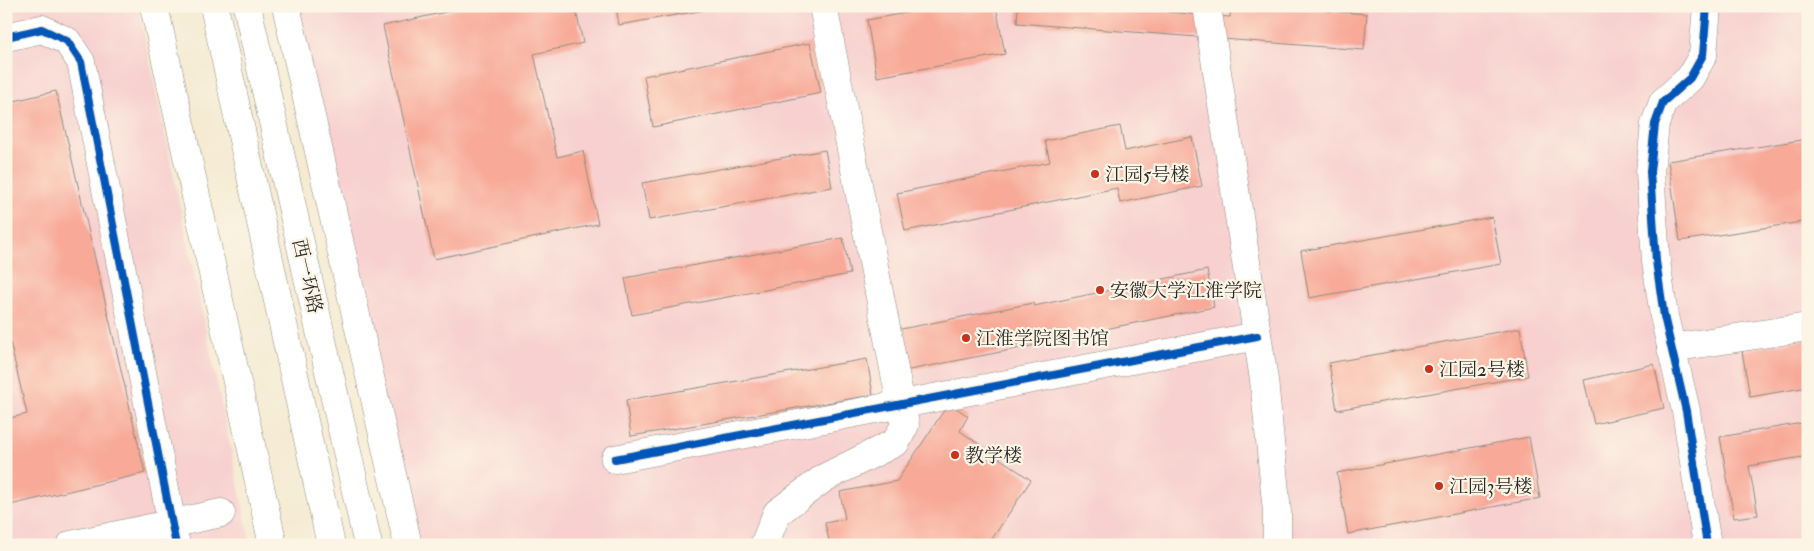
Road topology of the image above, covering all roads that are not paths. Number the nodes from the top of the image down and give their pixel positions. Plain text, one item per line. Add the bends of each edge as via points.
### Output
1 (154, 6) edge
2 (214, 6) edge
3 (247, 6) edge
4 (286, 6) edge
5 (823, 6) edge
6 (1208, 6) edge
7 (1707, 6) edge
8 (6, 37) edge
9 (1808, 327) edge
10 (1257, 336) junction
11 (1672, 348) junction
12 (901, 404) junction
13 (615, 459) dead end
14 (221, 513) dead end
15 (174, 534) edge
16 (71, 545) edge
17 (273, 545) edge
18 (331, 545) edge
19 (368, 545) edge
20 (408, 545) edge
21 (764, 545) edge
22 (1277, 545) edge
23 (1707, 545) edge

1 - 17 main road
2 - 18 main road, 西一环路
3 - 19 main road, 西一环路
4 - 20 main road
5 - 12 main road
6 - 10 main road
7 - 11 main road via 1703,55 1690,78 1663,102 1655,124 1650,172 1656,261
8 - 15 main road via 42,29 67,41 81,62
9 - 11 main road
10 - 12 main road
10 - 22 main road via 1277,512
11 - 23 main road via 1686,411
12 - 13 main road
12 - 21 main road via 905,425 896,442 824,478 777,513
14 - 15 main road
15 - 16 main road

